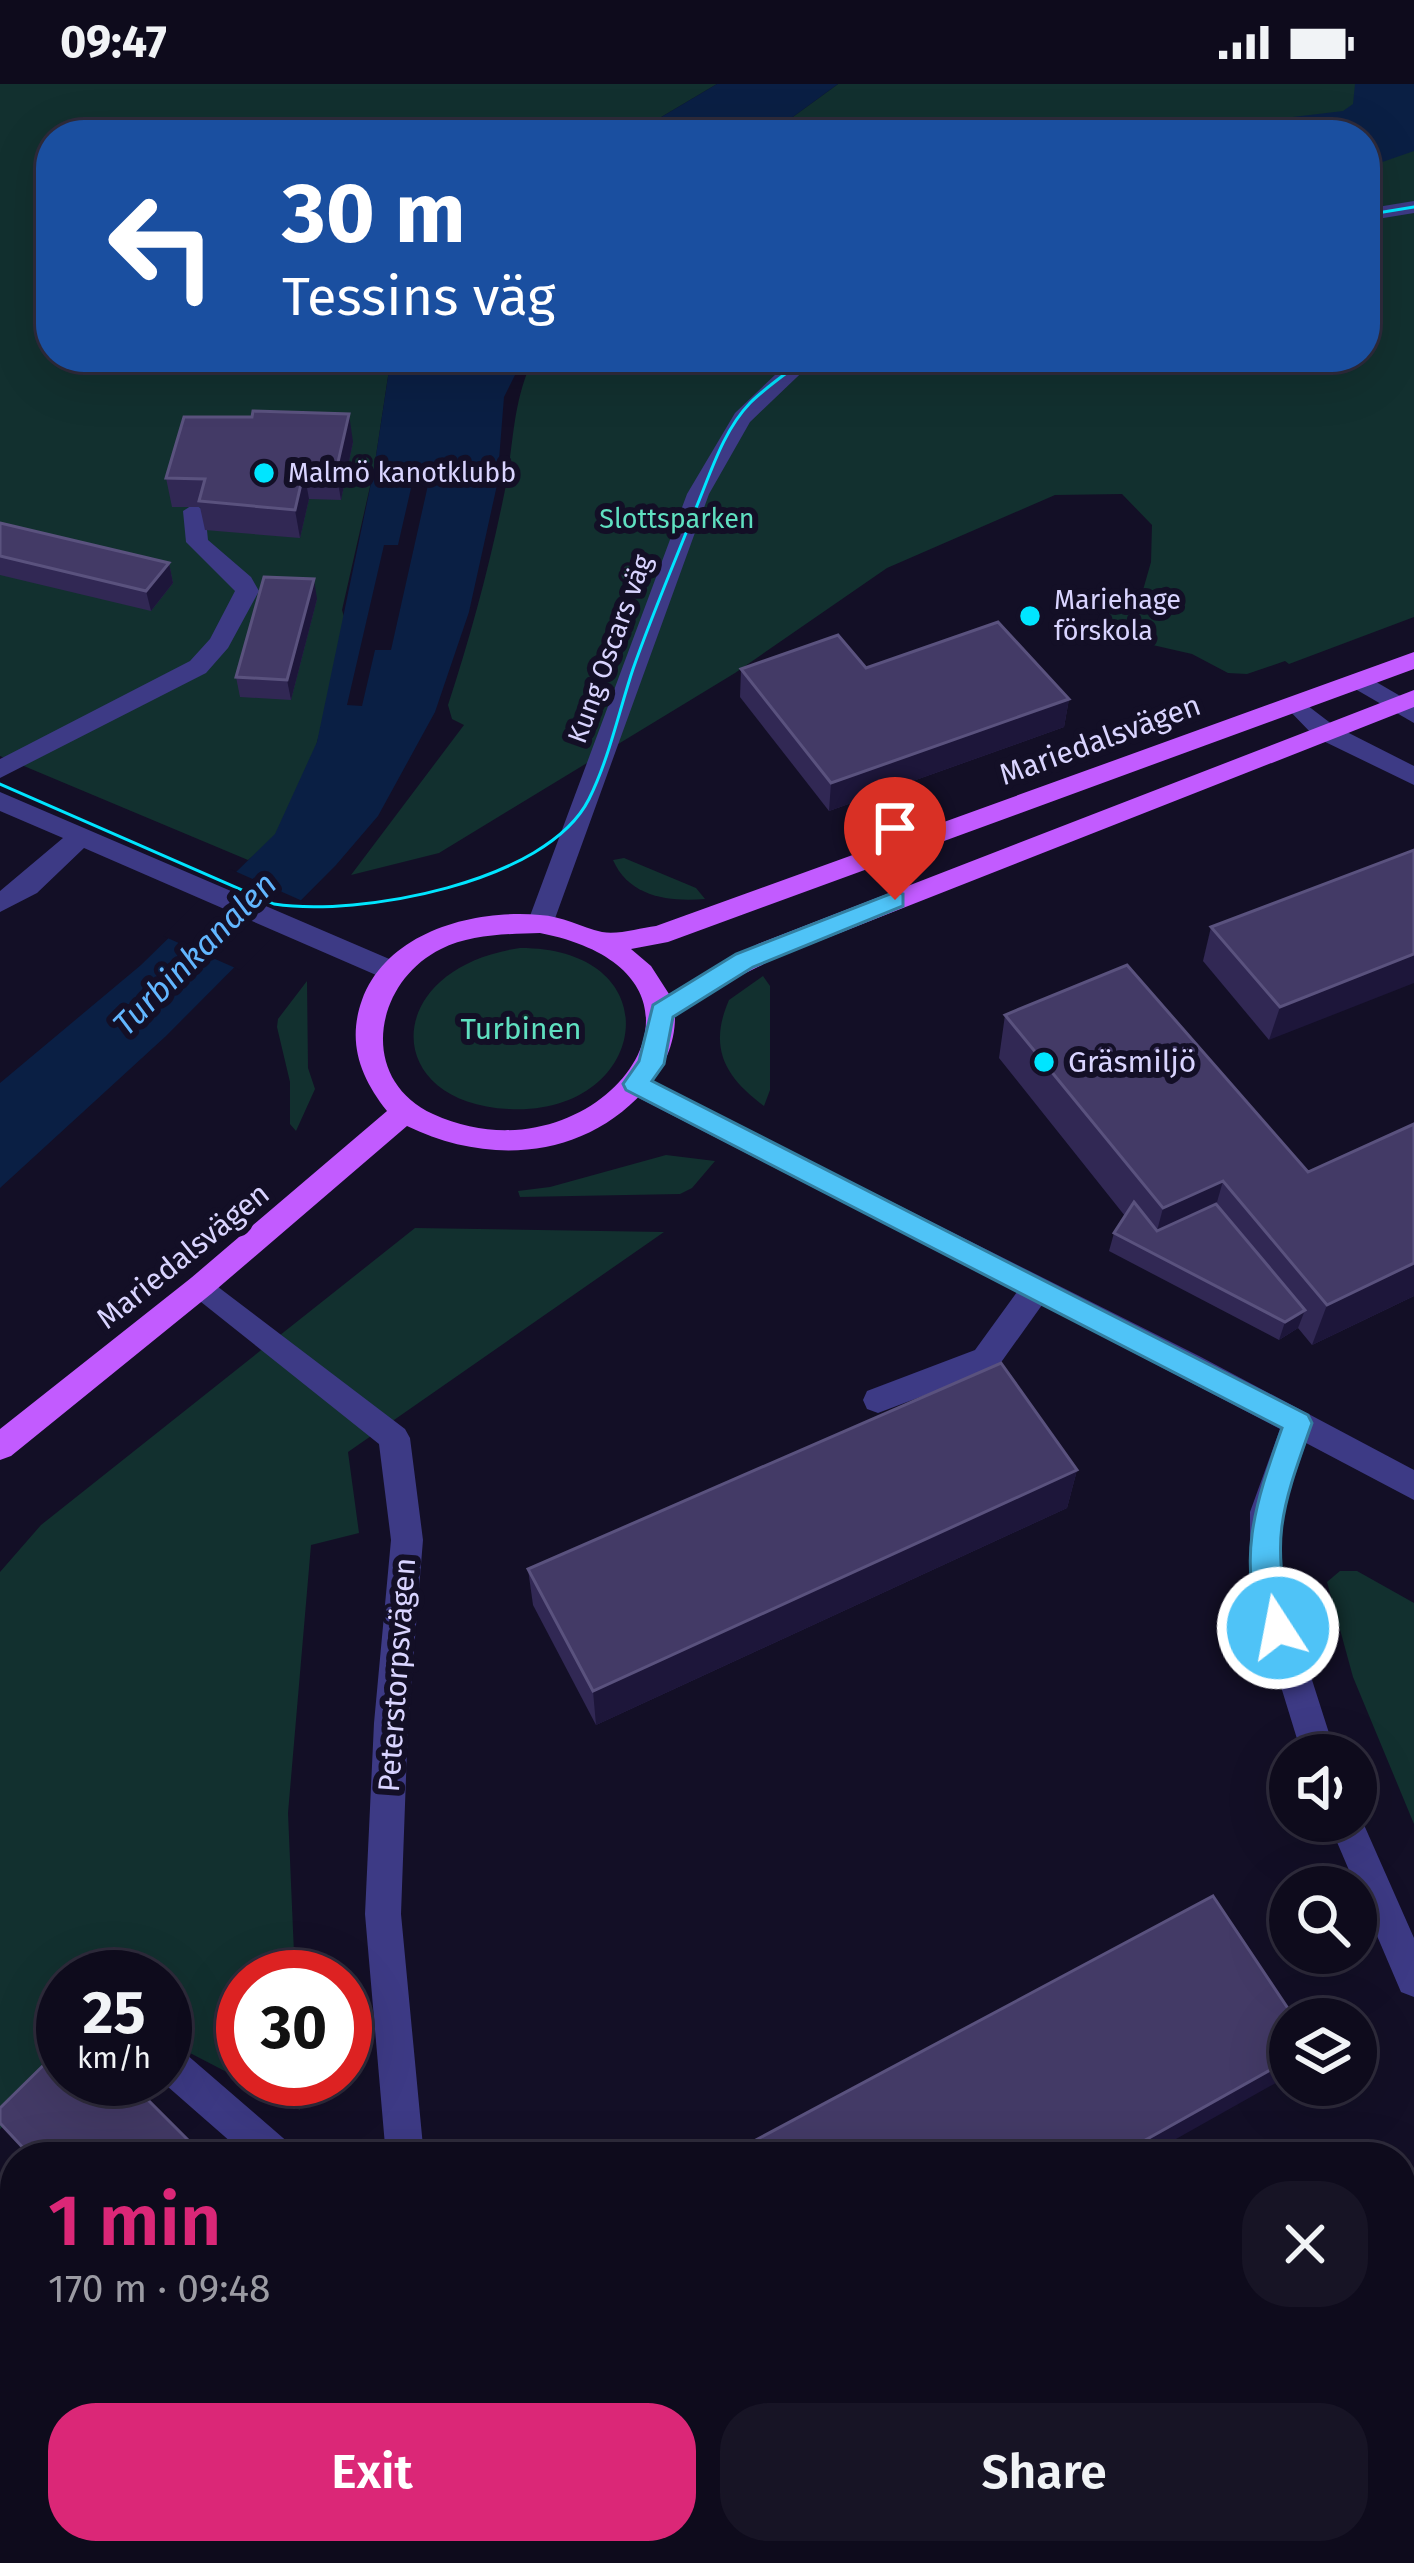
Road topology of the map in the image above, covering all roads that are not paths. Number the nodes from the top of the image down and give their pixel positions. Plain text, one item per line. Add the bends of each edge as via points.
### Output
1 (1414, 207) edge
2 (1380, 213) edge
3 (788, 372) edge
4 (194, 511) edge
5 (1414, 660) edge
6 (1359, 680) junction
7 (1295, 704) junction
8 (1408, 706) edge
9 (1324, 731) junction
10 (0, 770) edge
11 (1414, 776) edge
12 (0, 801) edge
13 (81, 836) junction
14 (0, 903) edge
15 (540, 924) junction
16 (603, 943) junction
17 (392, 971) junction
18 (662, 1012) junction
19 (635, 1084) junction
20 (405, 1111) junction
21 (201, 1286) junction
22 (1036, 1288) junction
23 (878, 1400) dead end
24 (1298, 1423) junction
25 (0, 1447) edge
26 (1414, 1486) edge
27 (1312, 1734) edge
28 (1355, 1842) edge
29 (1414, 1979) edge
30 (192, 2083) edge
31 (260, 2142) edge
32 (404, 2142) edge

1 - 2 street
3 - 15 street, Kung Oscars väg via 749,404 698,494
4 - 10 street via 197,542 247,591 220,644 198,667
5 - 6 main road, Mariedalsvägen
6 - 7 main road, Mariedalsvägen
6 - 8 street
7 - 9 street
7 - 16 main road, Mariedalsvägen via 658,934
8 - 9 main road
9 - 11 street
9 - 18 main road via 767,951
12 - 13 street
13 - 14 street
13 - 17 street
15 - 16 main road, Mariedalsvägen via 568,926
15 - 17 main road, Mariedalsvägen via 434,940
16 - 18 main road, Mariedalsvägen via 651,983
17 - 20 main road, Mariedalsvägen via 364,1027 369,1060
18 - 19 main road via 651,1064
19 - 20 main road via 608,1113 536,1141 470,1137
19 - 22 street
20 - 21 main road, Mariedalsvägen
21 - 25 main road, Mariedalsvägen
21 - 32 street, Peterstorpsvägen via 394,1438 407,1540 382,1883
22 - 23 street via 986,1359
22 - 24 street
24 - 26 street
24 - 27 street via 1266,1513 1266,1586
28 - 29 street
30 - 31 street

